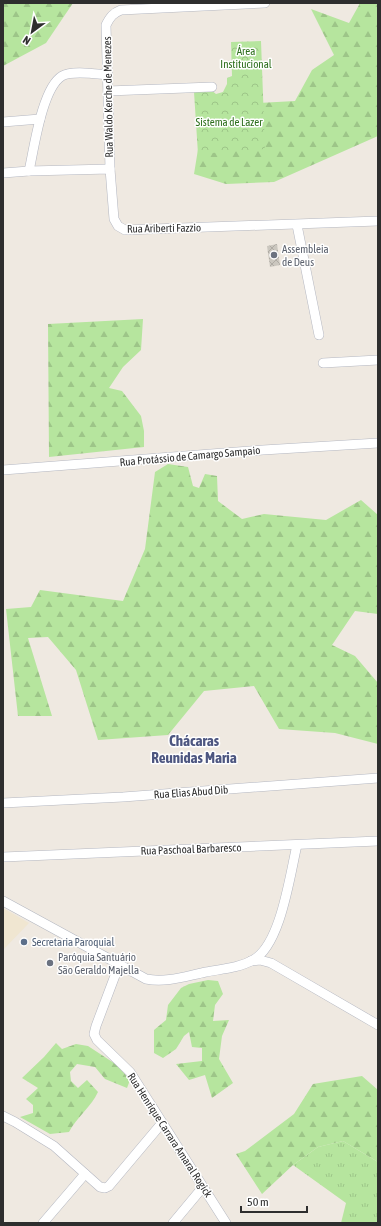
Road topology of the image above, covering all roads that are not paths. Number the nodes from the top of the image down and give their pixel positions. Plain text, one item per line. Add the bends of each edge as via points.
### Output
1 (265, 3) edge
2 (232, 4) edge
3 (108, 75) junction
4 (212, 87) dead end
5 (108, 91) junction
6 (40, 119) junction
7 (3, 122) edge
8 (110, 168) junction
9 (29, 171) junction
10 (3, 173) edge
11 (378, 221) edge
12 (297, 225) junction
13 (319, 336) dead end
14 (378, 360) edge
15 (323, 363) dead end
16 (378, 443) edge
17 (3, 470) edge
18 (378, 778) edge
19 (3, 803) edge
20 (378, 841) edge
21 (297, 845) junction
22 (3, 857) edge
23 (3, 901) edge
24 (262, 952) junction
25 (251, 961) junction
26 (119, 965) junction
27 (278, 966) junction
28 (378, 1024) edge
29 (3, 1116) edge
30 (162, 1122) junction
31 (85, 1174) junction
32 (203, 1187) junction
33 (43, 1223) edge
34 (173, 1223) edge
35 (226, 1223) edge

1 - 2 street
2 - 3 street, Rua Waldo Kerche de Menezes via 114,12 106,24
3 - 5 street, Rua Waldo Kerche de Menezes
3 - 6 street via 72,73 62,76 54,83 46,98
4 - 5 street
5 - 8 street, Rua Waldo Kerche de Menezes
6 - 7 street
6 - 9 street
8 - 9 street
8 - 12 street, Rua Ariberti Fazzio via 114,219 118,226 125,230
9 - 10 street
11 - 12 street, Rua Ariberti Fazzio
12 - 13 street
14 - 15 street
16 - 17 street, Rua Protássio de Camargo Sampaio
18 - 19 street, Rua Elias Abud Dib
20 - 21 street, Rua Paschoal Barbaresco
21 - 22 street, Rua Paschoal Barbaresco
21 - 24 street via 278,924
23 - 26 street
24 - 25 street
24 - 27 street
25 - 26 street via 239,966 156,981 146,979
25 - 27 street via 264,960
26 - 30 street, Rua Henrique Carrara Amaral Rogick via 94,1034 130,1072
27 - 28 street
29 - 31 street via 54,1146
30 - 31 street via 109,1186 100,1187
30 - 32 street, Rua Henrique Carrara Amaral Rogick
31 - 33 street
32 - 34 street
32 - 35 street, Rua Henrique Carrara Amaral Rogick

